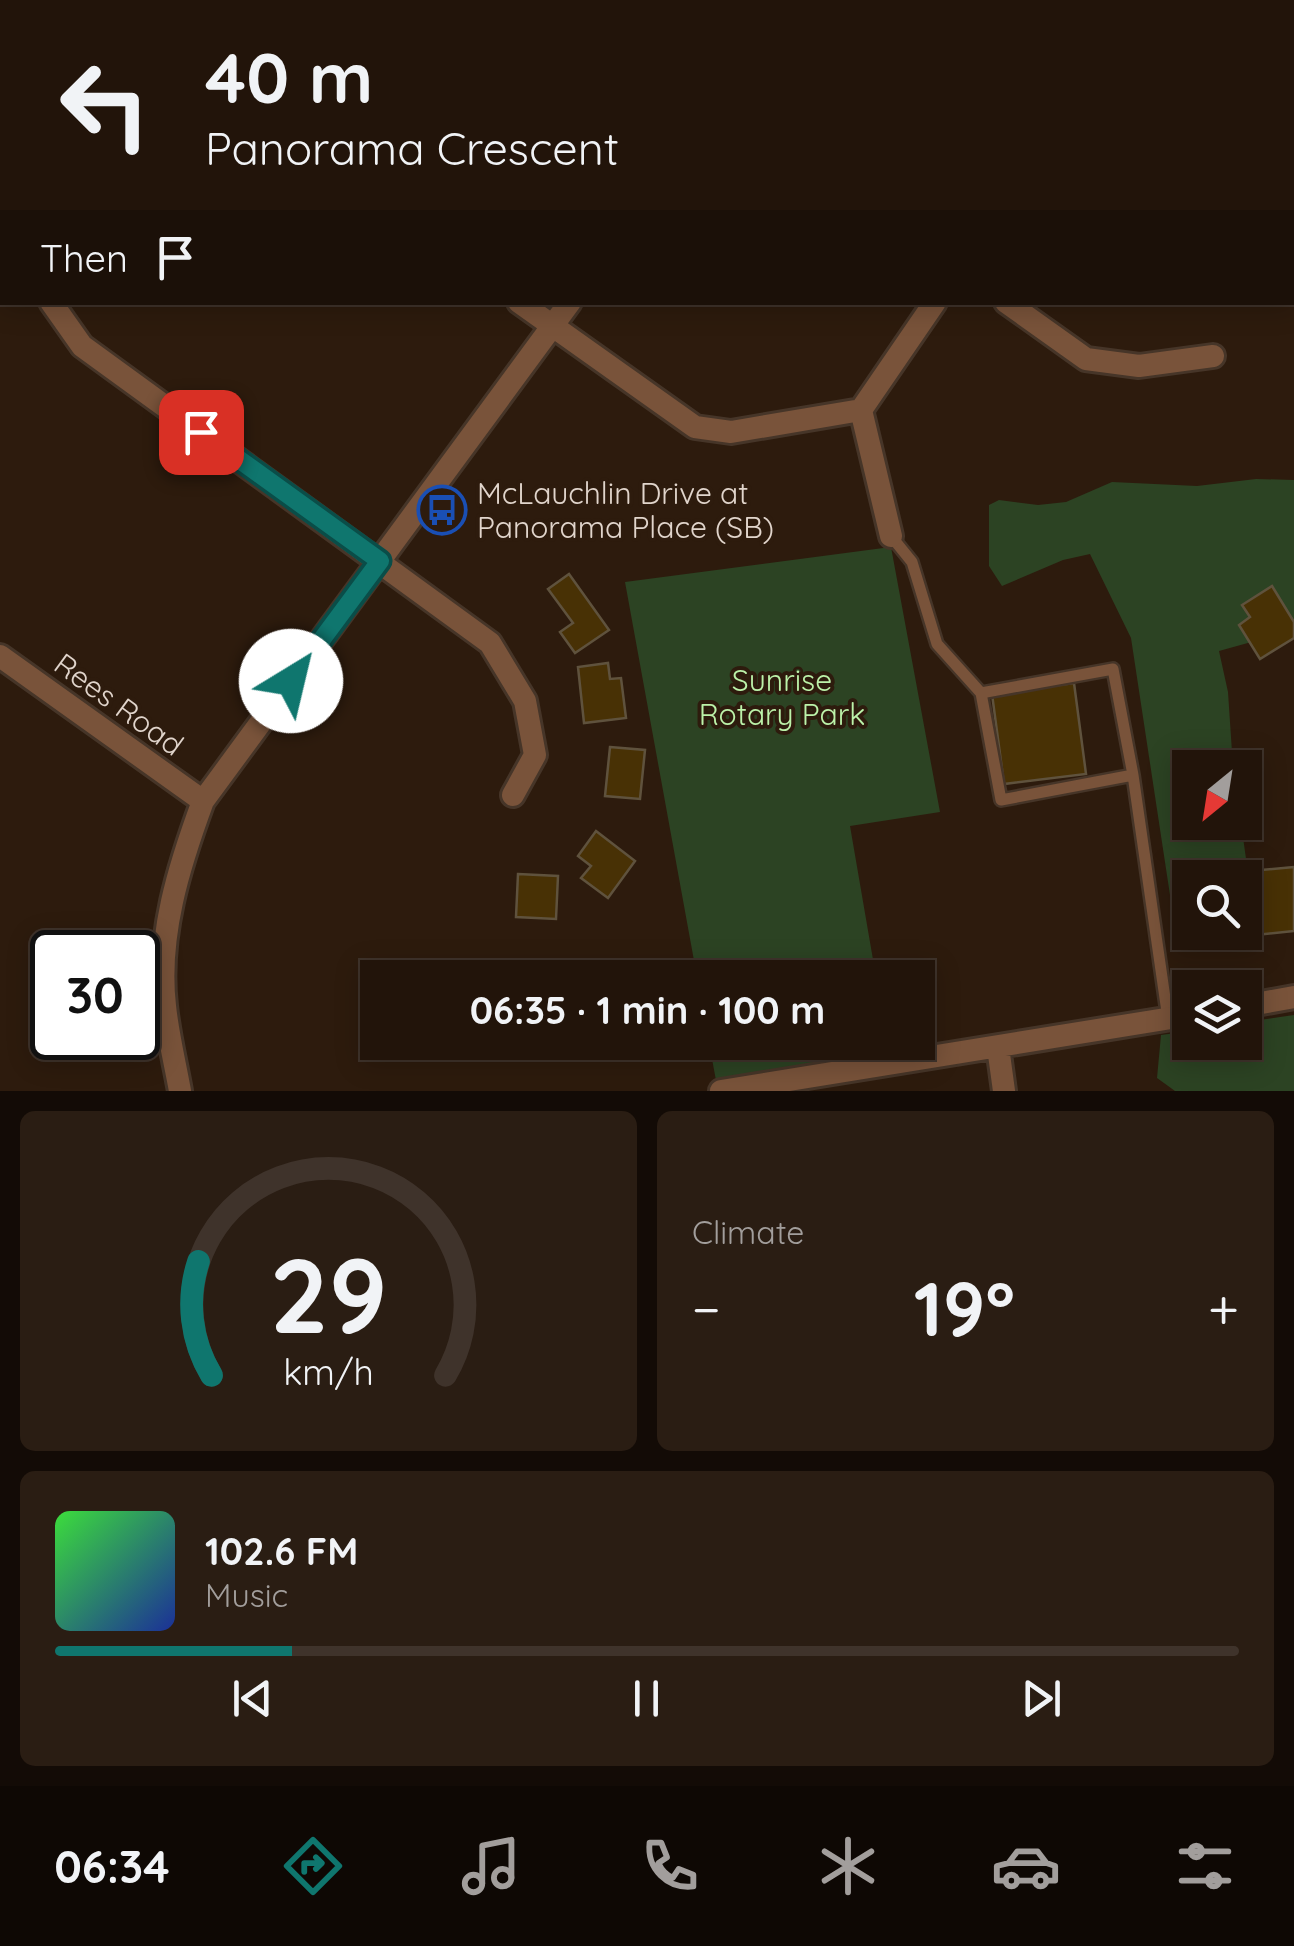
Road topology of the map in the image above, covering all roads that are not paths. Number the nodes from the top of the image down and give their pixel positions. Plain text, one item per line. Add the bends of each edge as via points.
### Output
1 (53, 305) edge
2 (523, 305) edge
3 (568, 305) edge
4 (934, 305) edge
5 (1010, 305) edge
6 (552, 326) junction
7 (1213, 356) dead end
8 (861, 410) junction
9 (890, 536) joint
10 (380, 561) junction
11 (0, 656) edge
12 (980, 693) junction
13 (1133, 775) junction
14 (513, 795) dead end
15 (203, 801) junction
16 (1172, 980) edge
17 (1294, 997) edge
18 (1262, 1003) edge
19 (1172, 1018) edge
20 (998, 1047) junction
21 (820, 1083) edge
22 (180, 1091) edge
23 (721, 1091) edge
24 (1004, 1091) edge

1 - 10 street via 82,346
2 - 6 street
3 - 6 street
4 - 8 street
5 - 7 street via 1086,359 1139,366
6 - 8 street via 695,427 731,432
6 - 10 street
8 - 9 street
9 - 12 lane via 912,562 937,644
10 - 14 street via 490,643 525,701 534,755
10 - 15 street
11 - 15 street, Rees Road
12 - 13 lane via 1113,669
12 - 13 lane via 1001,800
13 - 16 lane
15 - 22 street via 175,878 165,966 164,1004
17 - 18 street
19 - 20 street
20 - 21 street
20 - 24 street
21 - 23 street

